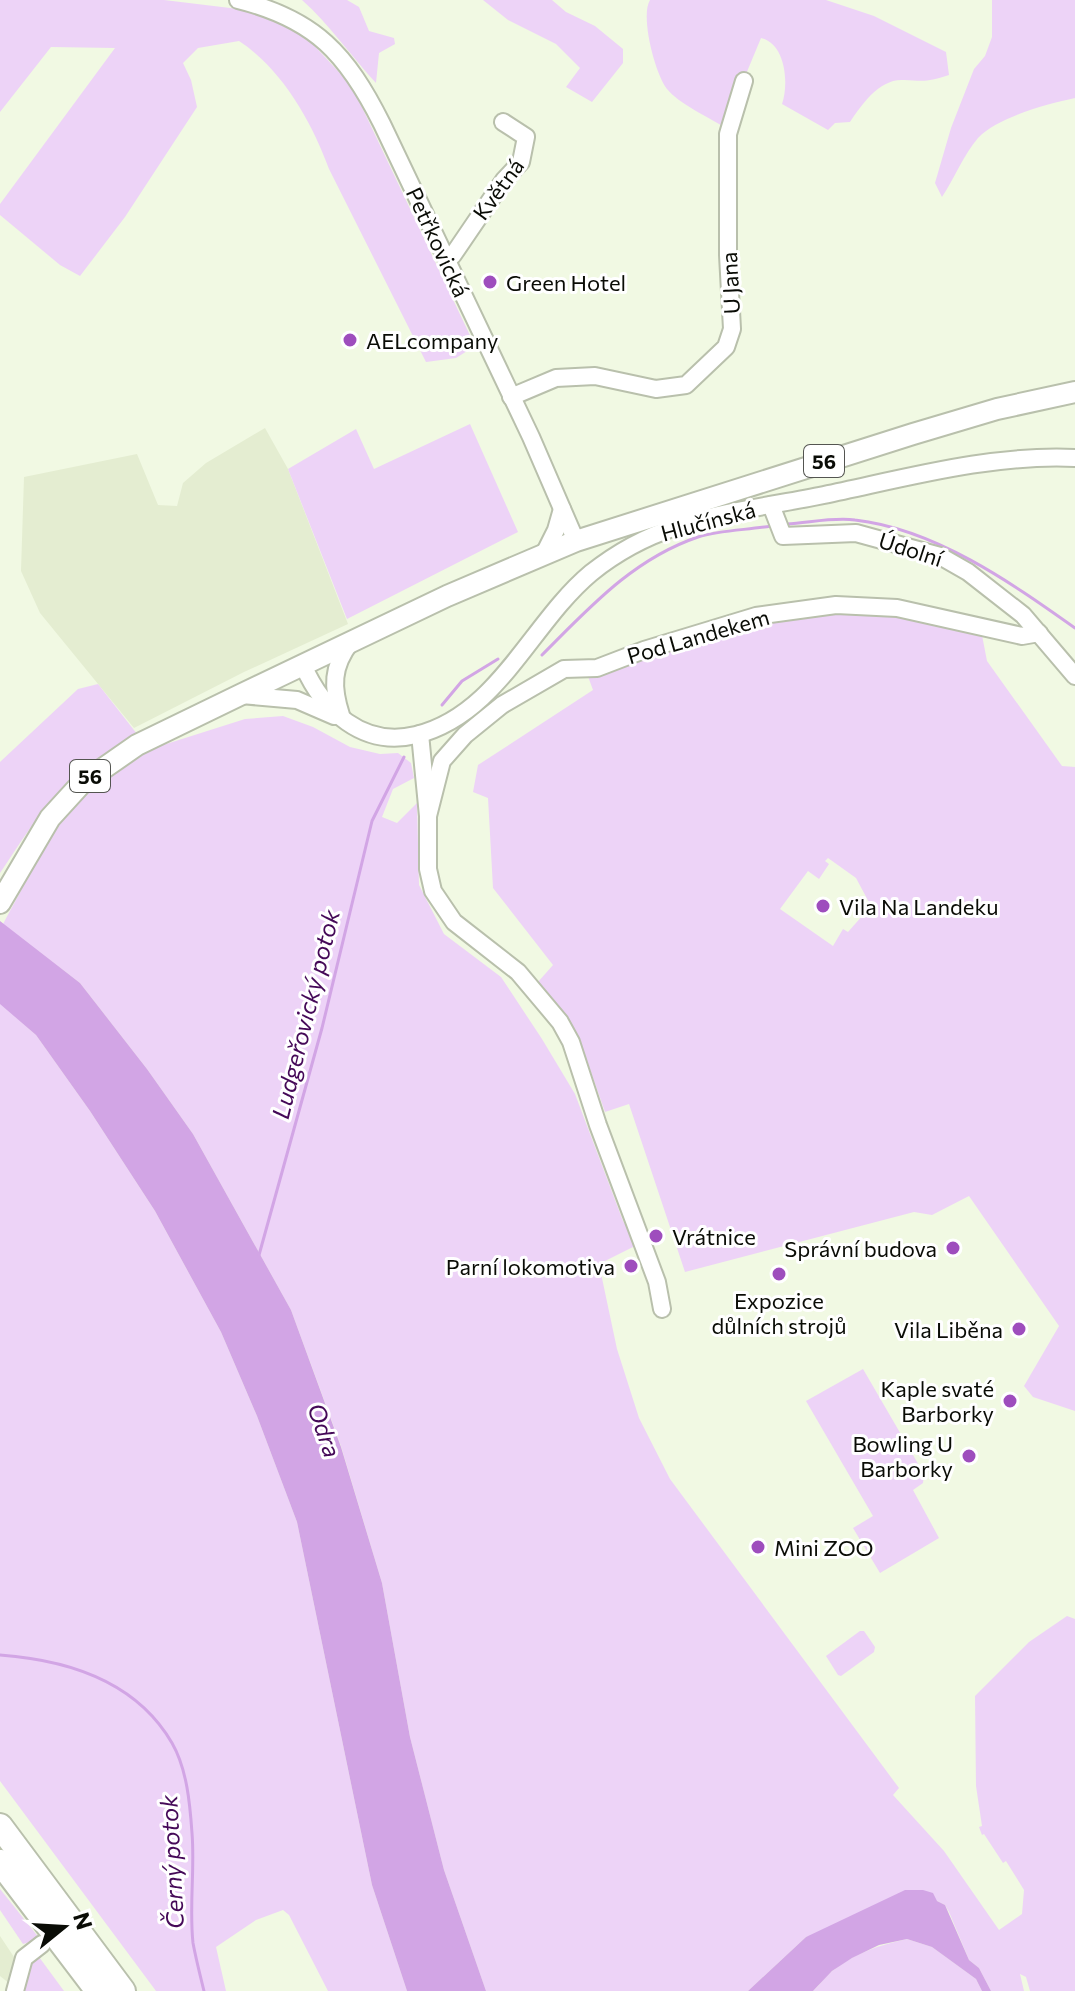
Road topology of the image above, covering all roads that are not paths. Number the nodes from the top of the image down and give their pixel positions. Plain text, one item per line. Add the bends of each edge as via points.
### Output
1 (238, 0) edge
2 (744, 81) dead end
3 (503, 122) dead end
4 (447, 260) junction
5 (1075, 392) edge
6 (511, 397) junction
7 (1075, 458) edge
8 (562, 509) junction
9 (776, 518) junction
10 (576, 541) junction
11 (544, 554) junction
12 (1039, 633) junction
13 (352, 641) junction
14 (303, 665) junction
15 (1075, 676) edge
16 (240, 695) junction
17 (343, 720) junction
18 (420, 734) junction
19 (428, 816) junction
20 (0, 903) edge
21 (662, 1309) dead end
22 (0, 1826) edge
23 (0, 1862) edge
24 (42, 1944) dead end
25 (15, 1991) edge
26 (98, 1991) edge
27 (123, 1991) edge

1 - 4 street, Petřkovická via 306,26 349,68
2 - 6 street, U Jana via 728,134 732,329 726,347 686,385 656,389 595,376 556,378
3 - 4 street, Květná via 526,137 521,162
4 - 6 street, Petřkovická
5 - 10 main road, 56 via 927,430
6 - 8 street, Petřkovická
7 - 9 street, Hlučínská via 982,464
8 - 10 street, Petřkovická
8 - 11 street
9 - 12 street, Údolní via 783,536 856,533 940,556 994,592
9 - 18 street, Hlučínská via 686,523 617,555 579,584 475,703
10 - 11 main road, 56
11 - 13 main road, 56
12 - 15 street, Údolní
12 - 19 street, Pod Landekem via 1022,636 897,608 836,605 756,616 597,668 564,669 502,705 465,735 442,761
13 - 14 main road, 56
13 - 17 street via 334,673
14 - 16 main road, 56
14 - 17 street, Hlučínská
16 - 17 street via 297,700
16 - 20 main road, 56 via 137,745 92,774 50,818
17 - 18 street, Hlučínská via 372,735
18 - 19 street, Pod Landekem
19 - 21 street, Pod Landekem via 433,891 454,922 518,972 571,1042
22 - 27 highway
23 - 26 highway
24 - 25 street via 24,1958

